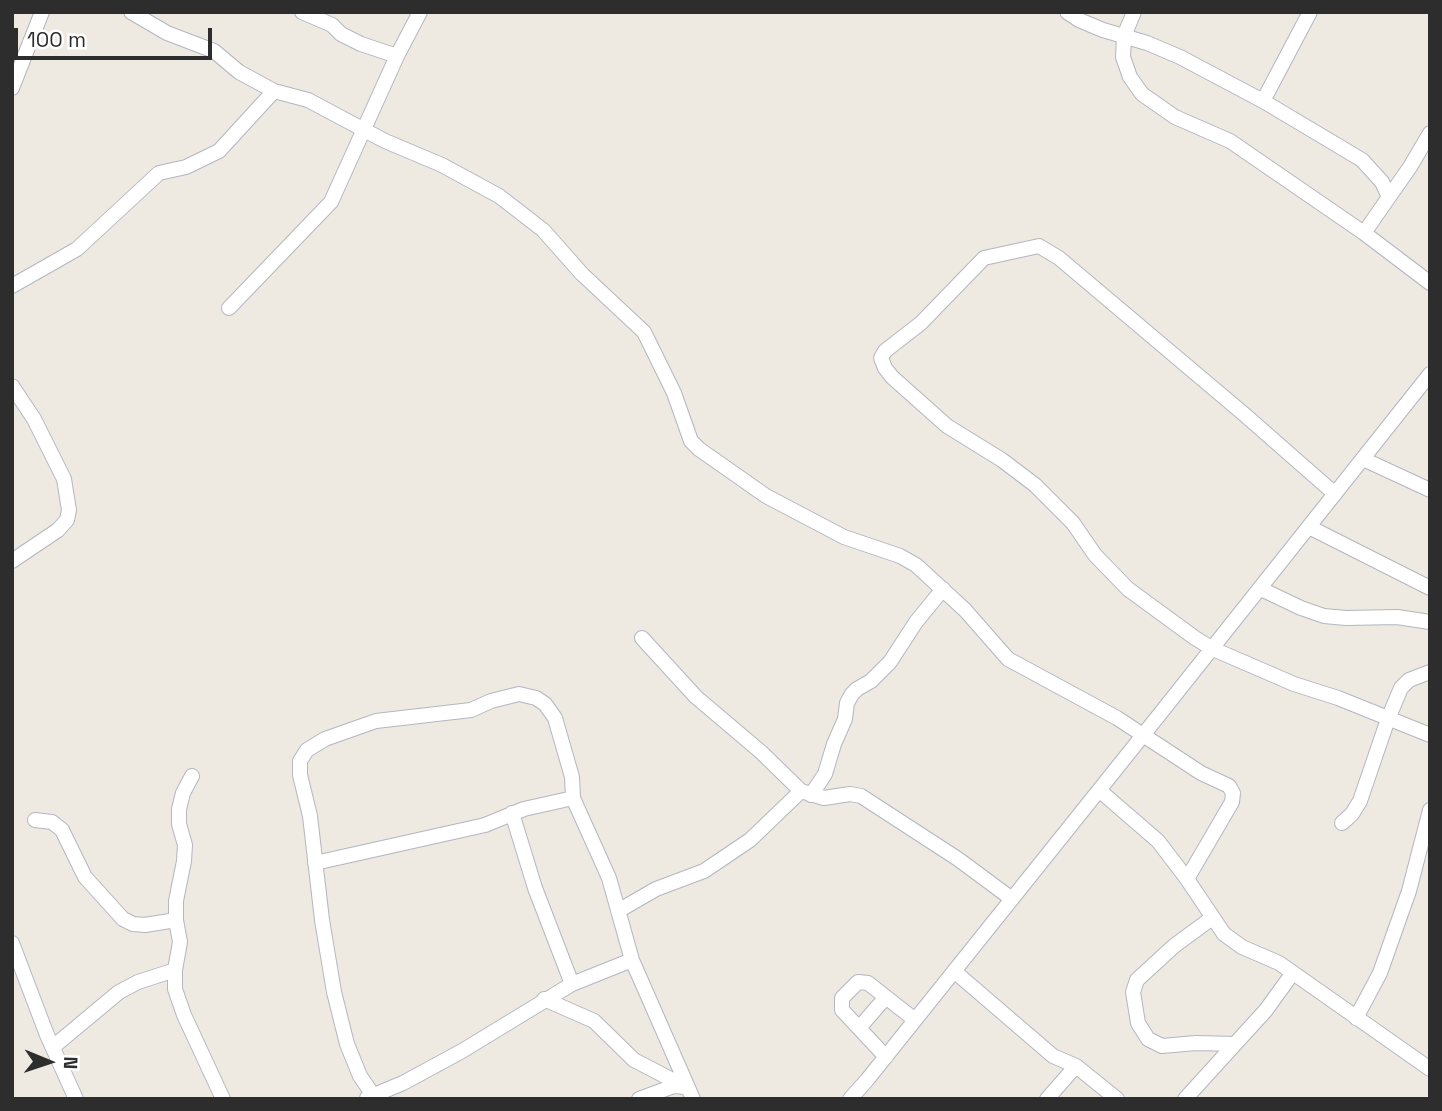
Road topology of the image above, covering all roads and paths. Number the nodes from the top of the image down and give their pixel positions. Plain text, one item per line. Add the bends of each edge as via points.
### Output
1 (42, 12) edge
2 (131, 12) edge
3 (302, 12) edge
4 (420, 12) edge
5 (1067, 12) edge
6 (1134, 12) edge
7 (1310, 12) edge
8 (1124, 36) junction
9 (397, 56) junction
10 (12, 88) edge
11 (274, 91) junction
12 (1263, 102) junction
13 (363, 129) junction
14 (1430, 133) edge
15 (1389, 197) junction
16 (1364, 233) junction
17 (1430, 284) edge
18 (12, 286) edge
19 (229, 308) dead end
20 (1430, 374) edge
21 (12, 386) edge
22 (1363, 459) junction
23 (1430, 490) edge
24 (1335, 494) junction
25 (1309, 527) junction
26 (12, 561) edge
27 (1430, 588) edge
28 (943, 589) junction
29 (1261, 589) junction
30 (1430, 622) edge
31 (642, 638) dead end
32 (1213, 649) junction
33 (1430, 673) edge
34 (1388, 719) junction
35 (1144, 734) junction
36 (1430, 735) edge
37 (192, 776) dead end
38 (1099, 790) junction
39 (806, 793) junction
40 (573, 798) junction
41 (1430, 810) edge
42 (512, 813) junction
43 (35, 820) dead end
44 (1342, 823) dead end
45 (315, 863) junction
46 (1187, 879) junction
47 (1012, 899) junction
48 (618, 911) junction
49 (1212, 918) junction
50 (176, 920) junction
51 (12, 943) edge
52 (632, 960) junction
53 (175, 970) junction
54 (954, 971) junction
55 (1292, 974) junction
56 (572, 984) junction
57 (886, 998) junction
58 (544, 999) junction
59 (1356, 1018) junction
60 (915, 1020) junction
61 (859, 1028) junction
62 (1235, 1044) junction
63 (53, 1047) junction
64 (886, 1057) junction
65 (1076, 1066) junction
66 (1430, 1069) edge
67 (690, 1093) edge
68 (217, 1097) edge
69 (370, 1097) edge
70 (76, 1099) edge
71 (639, 1099) edge
72 (850, 1099) edge
73 (1047, 1099) edge
74 (1117, 1099) edge
75 (1185, 1099) edge

1 - 10 street
2 - 11 street via 167,33 214,51 248,78
3 - 9 street via 361,44
4 - 9 street
5 - 8 street
6 - 8 street
7 - 12 street
8 - 12 street via 1180,57
8 - 16 street via 1123,57 1142,94 1175,117 1230,141
9 - 13 street
11 - 13 street via 308,100
11 - 18 street via 219,151 186,167 159,173 77,250
12 - 15 street via 1362,160
13 - 19 street via 331,202
13 - 28 street via 485,186 543,230 644,332 691,441 699,449 766,496 844,537 900,556
14 - 15 street
15 - 16 street
16 - 17 street
20 - 22 street
21 - 26 street via 64,479 69,510 58,530
22 - 23 street
22 - 24 street
24 - 25 street
24 - 32 street via 1059,258 1039,246 984,258 921,323 885,351 881,358 892,377 947,426 1035,485 1128,589
25 - 27 street
25 - 29 street
28 - 35 street via 1008,659
28 - 39 street via 890,662 852,694 825,774
29 - 30 street via 1324,616
29 - 32 street
31 - 39 street via 712,713
32 - 34 street
32 - 35 street
33 - 34 street via 1401,688
34 - 36 street
34 - 44 street via 1360,801
35 - 38 street
35 - 46 street via 1201,773 1229,786 1233,793
37 - 50 street via 179,809 185,845
38 - 46 street via 1158,841
38 - 47 street
39 - 47 street via 824,798 861,796
39 - 48 street via 704,871 656,889
40 - 42 street
40 - 45 street via 572,777 555,718 536,698 519,694 471,710 376,721 325,739 307,750 300,761
40 - 48 street via 610,878
41 - 59 street via 1409,891 1380,973
42 - 45 street via 485,825
42 - 56 street
43 - 50 street via 52,822 62,830 85,877 123,919 145,925
45 - 69 street via 334,992 347,1044
46 - 49 street
47 - 54 street
48 - 52 street
49 - 55 street via 1242,947 1279,962
49 - 62 street via 1137,980 1134,1005 1138,1023 1154,1043
50 - 53 street via 180,942
51 - 63 street
52 - 56 street
52 - 67 street
53 - 63 street via 119,992
53 - 68 street via 177,998
54 - 60 street
54 - 65 street via 1053,1056
55 - 59 street
55 - 62 street
56 - 58 street
57 - 60 street
57 - 61 street
57 - 61 street via 858,982 842,999 842,1010
58 - 67 street via 594,1021 634,1060
58 - 69 street via 463,1051
59 - 66 street
60 - 64 street
61 - 64 street
62 - 75 street
63 - 70 street
64 - 72 street
65 - 73 street
65 - 74 street
67 - 71 street via 674,1086

